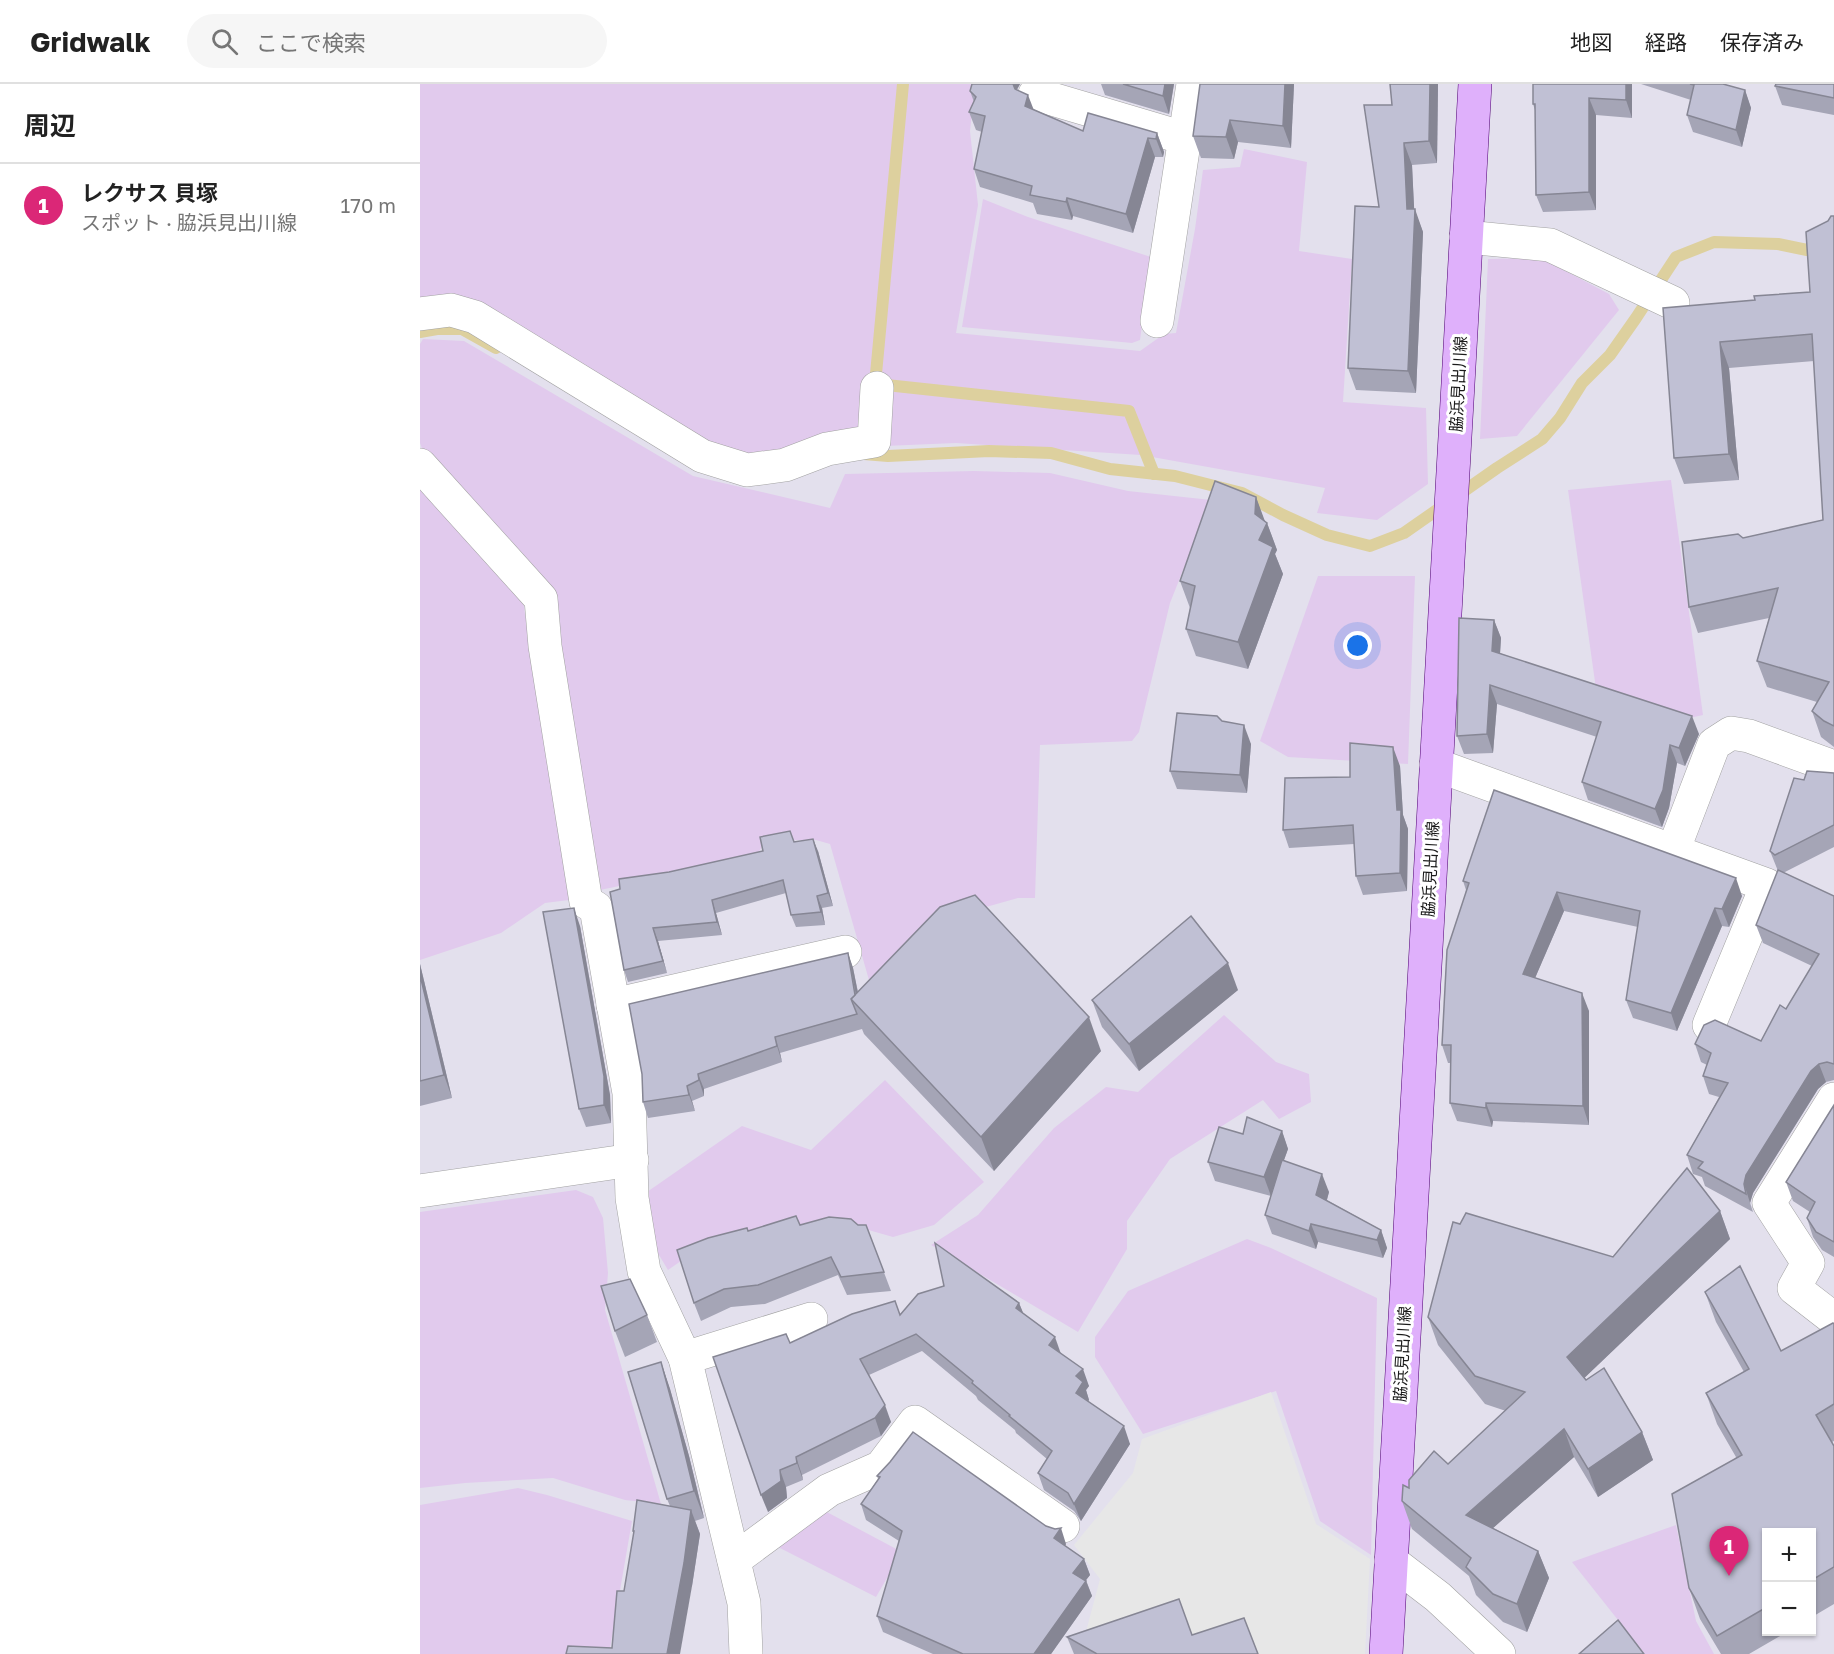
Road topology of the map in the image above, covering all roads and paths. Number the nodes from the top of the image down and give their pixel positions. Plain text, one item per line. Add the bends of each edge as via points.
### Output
1 (1193, 84) edge
2 (1474, 84) edge
3 (1035, 94) dead end
4 (1184, 138) junction
5 (1466, 237) junction
6 (1673, 303) dead end
7 (420, 314) edge
8 (1157, 321) dead end
9 (877, 388) dead end
10 (420, 465) edge
11 (1436, 765) junction
12 (1834, 766) edge
13 (1673, 851) junction
14 (845, 952) edge
15 (614, 1005) junction
16 (1708, 1025) edge
17 (1834, 1099) edge
18 (632, 1160) junction
19 (420, 1191) edge
20 (811, 1319) dead end
21 (1834, 1319) edge
22 (684, 1358) junction
23 (1062, 1526) edge
24 (734, 1560) junction
25 (1391, 1561) junction
26 (746, 1654) edge
27 (1386, 1654) edge
28 (1499, 1654) edge

1 - 4 street
2 - 5 street, 脇浜見出川線
3 - 4 street
4 - 8 street
5 - 6 street via 1550,245
5 - 11 street, 脇浜見出川線
7 - 9 street via 451,310 475,317 702,456 747,470 785,465 827,449 874,441
10 - 15 street via 541,599 586,902 596,908
11 - 13 street
11 - 25 street, 脇浜見出川線
12 - 13 street via 1731,733 1714,744
13 - 16 street via 1767,885
14 - 15 street
15 - 18 street via 629,1093
17 - 21 street via 1769,1203 1808,1263 1794,1288
18 - 19 street
18 - 22 street via 632,1198 644,1271
20 - 22 street
22 - 24 street
23 - 24 street via 915,1422 880,1467 829,1490
24 - 26 street via 744,1603
25 - 27 street, 脇浜見出川線
25 - 28 street via 1438,1597

